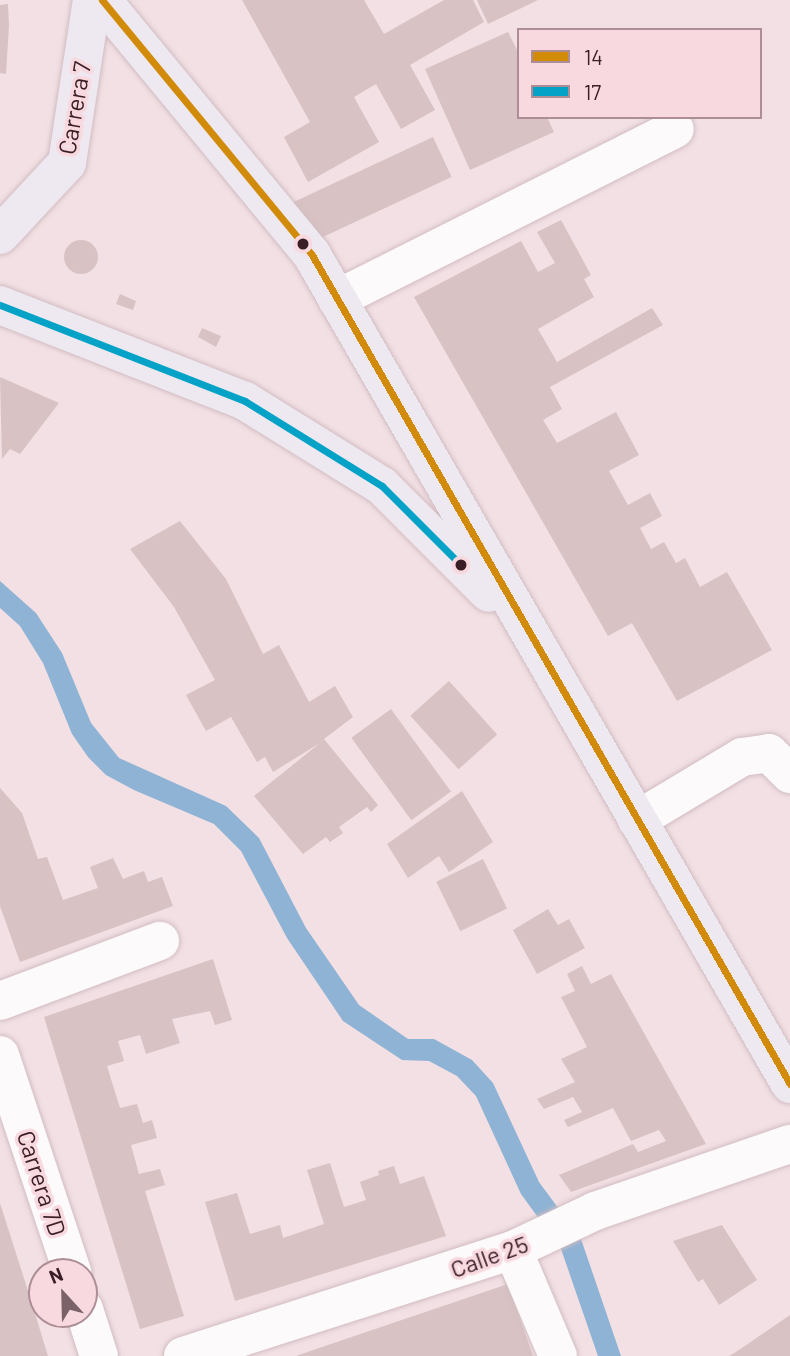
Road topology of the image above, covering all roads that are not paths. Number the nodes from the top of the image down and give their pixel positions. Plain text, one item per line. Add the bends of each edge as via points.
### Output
1 (92, 0) edge
2 (102, 0) edge
3 (675, 129) dead end
4 (0, 234) edge
5 (337, 299) junction
6 (0, 305) edge
7 (525, 629) junction
8 (790, 774) edge
9 (637, 820) junction
10 (160, 941) dead end
11 (0, 1001) edge
12 (0, 1055) edge
13 (788, 1078) edge
14 (790, 1144) edge
15 (522, 1246) junction
16 (67, 1258) edge
17 (90, 1328) edge
18 (99, 1356) edge
19 (183, 1356) edge
20 (558, 1356) edge

1 - 4 main road, Carrera 7 via 66,163
2 - 5 main road via 312,255
3 - 5 street
5 - 7 main road
6 - 7 main road via 257,408 382,486
7 - 9 main road via 580,715
8 - 9 street via 769,753 742,757
9 - 13 main road
10 - 11 street
12 - 16 street, Carrera 7D
14 - 15 street, Calle 25 via 596,1211
15 - 19 street, Calle 25
15 - 20 street
17 - 18 street

